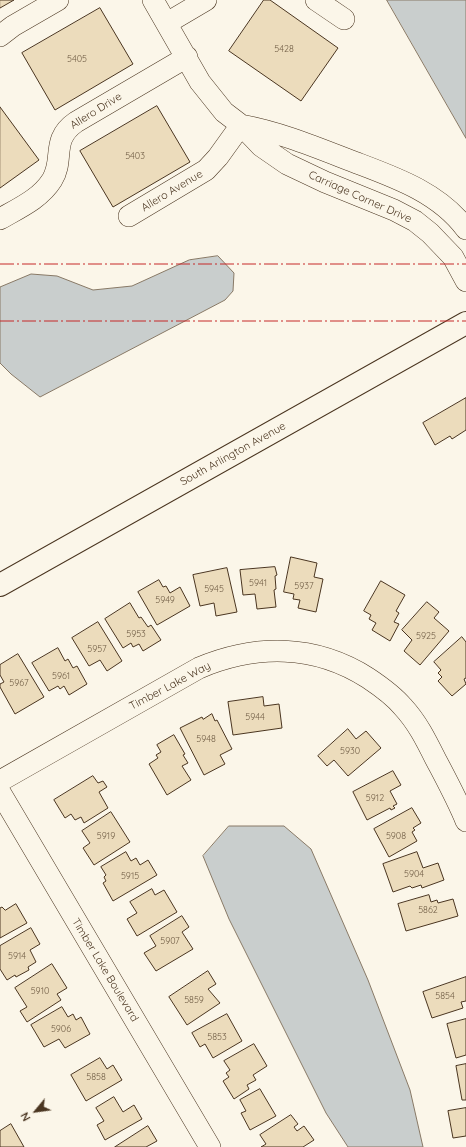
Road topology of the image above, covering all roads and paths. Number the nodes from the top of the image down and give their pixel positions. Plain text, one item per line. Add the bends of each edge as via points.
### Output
1 (58, 0) edge
2 (153, 0) edge
3 (206, 0) edge
4 (316, 0) edge
5 (344, 19) dead end
6 (167, 23) junction
7 (0, 36) edge
8 (187, 57) junction
9 (243, 127) junction
10 (130, 216) dead end
11 (0, 219) edge
12 (466, 229) edge
13 (466, 281) edge
14 (466, 323) edge
15 (0, 585) edge
16 (0, 781) edge
17 (0, 792) edge
18 (466, 821) edge
19 (210, 1147) edge

1 - 7 street
2 - 6 street, Carriage Corner Drive
3 - 6 street
4 - 5 street
6 - 8 street, Carriage Corner Drive
8 - 9 street, Carriage Corner Drive via 211,97 224,112
8 - 11 street, Allero Drive via 68,128 62,136 54,175 46,189
9 - 10 street, Allero Avenue via 206,170
9 - 12 street, Carriage Corner Drive via 264,129 403,181 433,198 460,220
9 - 13 street, Carriage Corner Drive via 261,146 287,164 415,221 453,257
14 - 15 main road, South Arlington Avenue
16 - 18 street, Timber Lake Way via 199,668 241,654 268,650 286,651 329,659 354,669 384,688 403,706 419,727
17 - 19 street, Timber Lake Boulevard

